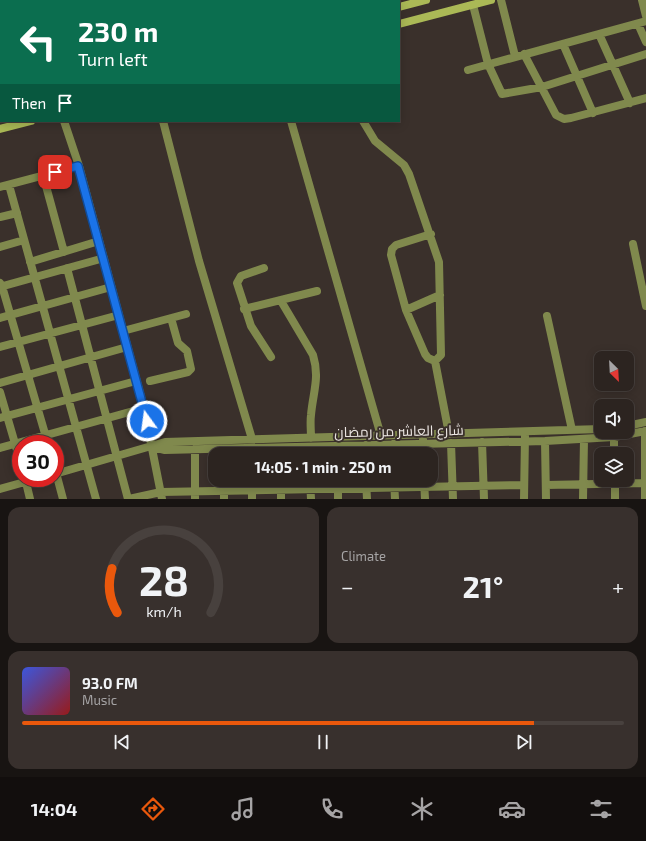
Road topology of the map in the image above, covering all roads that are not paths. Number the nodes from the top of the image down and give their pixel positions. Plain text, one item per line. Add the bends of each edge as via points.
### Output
1 (426, 0) edge
2 (491, 0) edge
3 (501, 0) edge
4 (642, 0) edge
5 (473, 5) junction
6 (400, 7) edge
7 (646, 16) edge
8 (642, 22) edge
9 (400, 24) edge
10 (599, 34) junction
11 (646, 42) edge
12 (563, 44) junction
13 (524, 54) junction
14 (646, 54) edge
15 (515, 56) junction
16 (488, 64) junction
17 (614, 65) junction
18 (468, 70) dead end
19 (577, 76) junction
20 (542, 87) junction
21 (646, 98) edge
22 (630, 102) junction
23 (593, 113) junction
24 (28, 122) edge
25 (64, 122) edge
26 (163, 122) edge
27 (291, 122) edge
28 (364, 122) edge
29 (0, 130) edge
30 (78, 166) junction
31 (43, 175) junction
32 (9, 185) junction
33 (0, 187) edge
34 (16, 213) junction
35 (0, 217) edge
36 (431, 234) junction
37 (24, 240) junction
38 (99, 241) junction
39 (633, 244) dead end
40 (0, 248) edge
41 (64, 252) junction
42 (104, 258) junction
43 (30, 262) junction
44 (67, 268) junction
45 (264, 268) dead end
46 (34, 277) junction
47 (1, 285) edge
48 (111, 287) junction
49 (317, 291) dead end
50 (440, 295) junction
51 (74, 297) junction
52 (282, 301) junction
53 (42, 306) junction
54 (646, 306) edge
55 (244, 309) junction
56 (406, 310) junction
57 (186, 314) dead end
58 (11, 315) junction
59 (119, 315) junction
60 (547, 316) dead end
61 (0, 318) edge
62 (171, 318) junction
63 (82, 325) junction
64 (123, 331) junction
65 (50, 333) junction
66 (18, 342) junction
67 (0, 347) edge
68 (127, 347) junction
69 (90, 357) junction
70 (271, 357) dead end
71 (435, 361) junction
72 (59, 366) junction
73 (28, 375) junction
74 (136, 381) junction
75 (150, 381) dead end
76 (0, 383) edge
77 (100, 391) junction
78 (0, 392) edge
79 (69, 399) junction
80 (37, 408) junction
81 (144, 408) junction
82 (3, 417) edge
83 (107, 417) junction
84 (646, 422) edge
85 (634, 425) edge
86 (76, 426) junction
87 (594, 429) edge
88 (572, 430) junction
89 (645, 431) edge
90 (525, 432) junction
91 (634, 433) edge
92 (449, 434) junction
93 (45, 435) joint
94 (423, 435) junction
95 (12, 436) edge
96 (381, 436) junction
97 (311, 438) junction
98 (594, 438) edge
99 (584, 439) junction
100 (525, 441) junction
101 (545, 441) junction
102 (482, 442) junction
103 (451, 443) junction
104 (12, 444) edge
105 (394, 444) joint
106 (423, 444) junction
107 (366, 445) joint
108 (153, 447) junction
109 (224, 447) edge
110 (252, 447) edge
111 (354, 447) edge
112 (0, 448) edge
113 (208, 448) edge
114 (195, 449) junction
115 (117, 457) junction
116 (86, 465) junction
117 (64, 470) edge
118 (594, 482) edge
119 (634, 482) edge
120 (584, 483) junction
121 (646, 483) edge
122 (438, 484) edge
123 (12, 485) edge
124 (524, 485) junction
125 (546, 485) junction
126 (453, 486) junction
127 (484, 486) junction
128 (27, 487) edge
129 (59, 487) edge
130 (321, 487) edge
131 (338, 487) edge
132 (366, 487) edge
133 (394, 487) edge
134 (424, 487) edge
135 (615, 487) edge
136 (0, 489) edge
137 (310, 489) junction
138 (281, 490) junction
139 (195, 495) edge
140 (224, 495) edge
141 (252, 495) edge
142 (162, 496) edge
143 (30, 499) edge
144 (63, 499) edge
145 (96, 499) edge
146 (128, 499) edge
147 (281, 499) edge
148 (311, 499) edge
149 (338, 499) edge
150 (367, 499) edge
151 (395, 499) edge
152 (425, 499) edge
153 (453, 499) edge
154 (484, 499) edge
155 (524, 499) edge
156 (546, 499) edge
157 (583, 499) edge
158 (615, 499) edge
159 (645, 499) edge

1 - 6 main road
2 - 5 main road
3 - 15 street
4 - 7 street
5 - 9 main road
5 - 16 street
8 - 10 street
8 - 11 street
10 - 12 street
10 - 17 street
12 - 13 street
12 - 19 street
13 - 15 street
13 - 20 street
14 - 17 street
15 - 16 street
16 - 18 street
16 - 20 street via 502,94
17 - 19 street
17 - 22 street
19 - 20 street
19 - 23 street
20 - 23 street via 560,118
21 - 22 street
22 - 23 street
24 - 29 main road
25 - 30 street
26 - 110 street via 199,261
27 - 96 street
28 - 36 street via 375,141 397,158 407,170
30 - 31 street
30 - 38 street
31 - 32 street
31 - 41 street
32 - 33 street
32 - 34 street
34 - 35 street
34 - 37 street
36 - 50 street via 439,262
36 - 56 street via 396,246 392,250 391,259
37 - 40 street
37 - 43 street
38 - 41 street
38 - 42 street
39 - 54 street
41 - 43 street
42 - 44 street
42 - 48 street
43 - 46 street
44 - 46 street
44 - 51 street
45 - 55 street via 238,279
46 - 47 street
46 - 53 street
47 - 58 street
48 - 51 street
48 - 59 street
49 - 52 street
50 - 56 street
50 - 71 street via 441,355
51 - 53 street
51 - 63 street
52 - 55 street
52 - 97 street via 313,355 318,372 311,415
53 - 58 street
53 - 65 street
55 - 70 street via 251,326
56 - 71 street via 425,354
57 - 62 street
58 - 61 street
58 - 66 street
59 - 63 street
59 - 64 street
60 - 88 street
62 - 64 street
62 - 75 street via 178,343 188,354 191,369 188,372
63 - 65 street
63 - 69 street
64 - 68 street
65 - 66 street
65 - 72 street
66 - 67 street
66 - 73 street
68 - 69 street
68 - 74 street
69 - 72 street
69 - 77 street
71 - 92 street
72 - 73 street
72 - 79 street
73 - 76 street
73 - 80 street
74 - 77 street
74 - 81 street
77 - 79 street
77 - 83 street
78 - 82 street
79 - 80 street
79 - 86 street
80 - 82 street
80 - 93 street
81 - 83 street
81 - 108 street
82 - 95 street
83 - 86 street
83 - 115 street
84 - 85 street
86 - 93 street
86 - 116 street
87 - 88 street, شارع العاشر من رمضان
88 - 90 street, شارع العاشر من رمضان
89 - 91 street, شارع العاشر من رمضان
89 - 121 street
90 - 92 street, شارع العاشر من رمضان
90 - 100 street
92 - 94 street, شارع العاشر من رمضان
94 - 96 street, شارع العاشر من رمضان
94 - 106 street
96 - 97 street, شارع العاشر من رمضان
97 - 110 street, شارع العاشر من رمضان
98 - 99 street, شارع العاشر من رمضان
99 - 101 street, شارع العاشر من رمضان
99 - 120 street
100 - 101 street, شارع العاشر من رمضان
100 - 102 street, شارع العاشر من رمضان
100 - 124 street
101 - 125 street
102 - 103 street, شارع العاشر من رمضان
102 - 127 street
103 - 106 street, شارع العاشر من رمضان
103 - 126 street
104 - 112 street
105 - 106 street, شارع العاشر من رمضان
105 - 107 street, شارع العاشر من رمضان
107 - 111 street, شارع العاشر من رمضان
108 - 109 street, شارع العاشر من رمضان via 166,442
108 - 114 street, شارع العاشر من رمضان via 165,450
108 - 115 street, شارع العاشر من رمضان
108 - 142 street
113 - 114 street, شارع العاشر من رمضان
114 - 139 street
115 - 116 street, شارع العاشر من رمضان
115 - 146 street
116 - 117 street, شارع العاشر من رمضان
116 - 145 street
118 - 120 street
119 - 121 street
120 - 125 street
120 - 157 street
121 - 159 street
122 - 126 street
123 - 136 street
124 - 127 street
124 - 155 street
125 - 156 street
126 - 127 street
126 - 153 street
127 - 154 street
128 - 143 street
129 - 144 street
130 - 137 street
131 - 149 street
132 - 150 street
133 - 151 street
134 - 152 street
135 - 158 street
137 - 138 street
137 - 148 street
138 - 141 street
138 - 147 street
139 - 140 street
139 - 142 street
140 - 141 street
142 - 146 street

